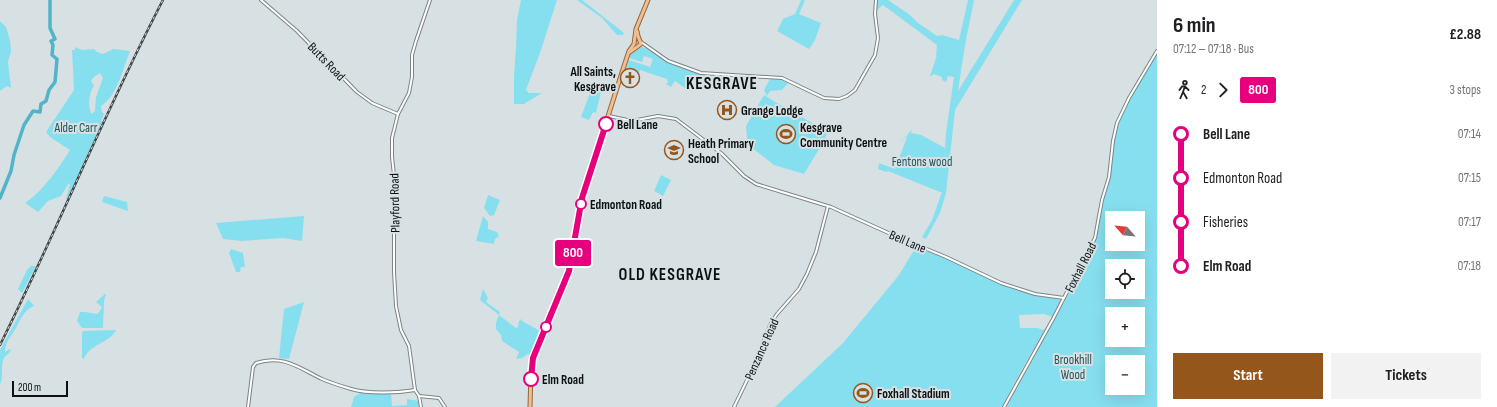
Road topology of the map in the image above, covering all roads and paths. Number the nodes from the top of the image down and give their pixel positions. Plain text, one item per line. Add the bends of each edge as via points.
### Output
1 (261, 0) edge
2 (430, 0) edge
3 (648, 0) edge
4 (876, 0) edge
5 (640, 19) junction
6 (640, 40) junction
7 (634, 42) junction
8 (639, 47) junction
9 (648, 48) junction
10 (1157, 51) edge
11 (628, 55) junction
12 (398, 114) junction
13 (609, 116) junction
14 (828, 206) junction
15 (1064, 298) junction
16 (415, 390) junction
17 (419, 396) junction
18 (248, 407) edge
19 (422, 407) edge
20 (445, 407) edge
21 (530, 407) edge
22 (734, 407) edge
23 (1004, 407) edge

1 - 12 street, Butts Road via 297,31 357,92 372,103
2 - 12 street, Playford Road via 412,55 409,93
3 - 5 main road
4 - 9 street via 878,38 875,55 857,88 841,98 827,98 782,78 701,73 670,62
5 - 6 main road via 637,32
5 - 7 main road
6 - 7 main road
6 - 8 main road
6 - 9 street
7 - 8 main road
7 - 11 main road
8 - 9 street
8 - 11 main road
10 - 15 street, Foxhall Road via 1117,123 1097,234
11 - 13 main road
12 - 16 street, Playford Road via 392,138 396,306 401,330 409,346
13 - 14 street, Bell Lane via 632,121 658,116 676,119 724,156 751,182
13 - 21 main road via 582,198 569,271 531,366
14 - 15 street, Bell Lane via 997,282 1036,294
14 - 22 street, Penzance Road via 807,274 799,289 771,323
15 - 23 street, Foxhall Road
16 - 17 street, Playford Road
16 - 18 street via 357,390 322,378 289,362 267,360 256,363 253,367
17 - 19 street, Playford Road
17 - 20 street via 439,398

